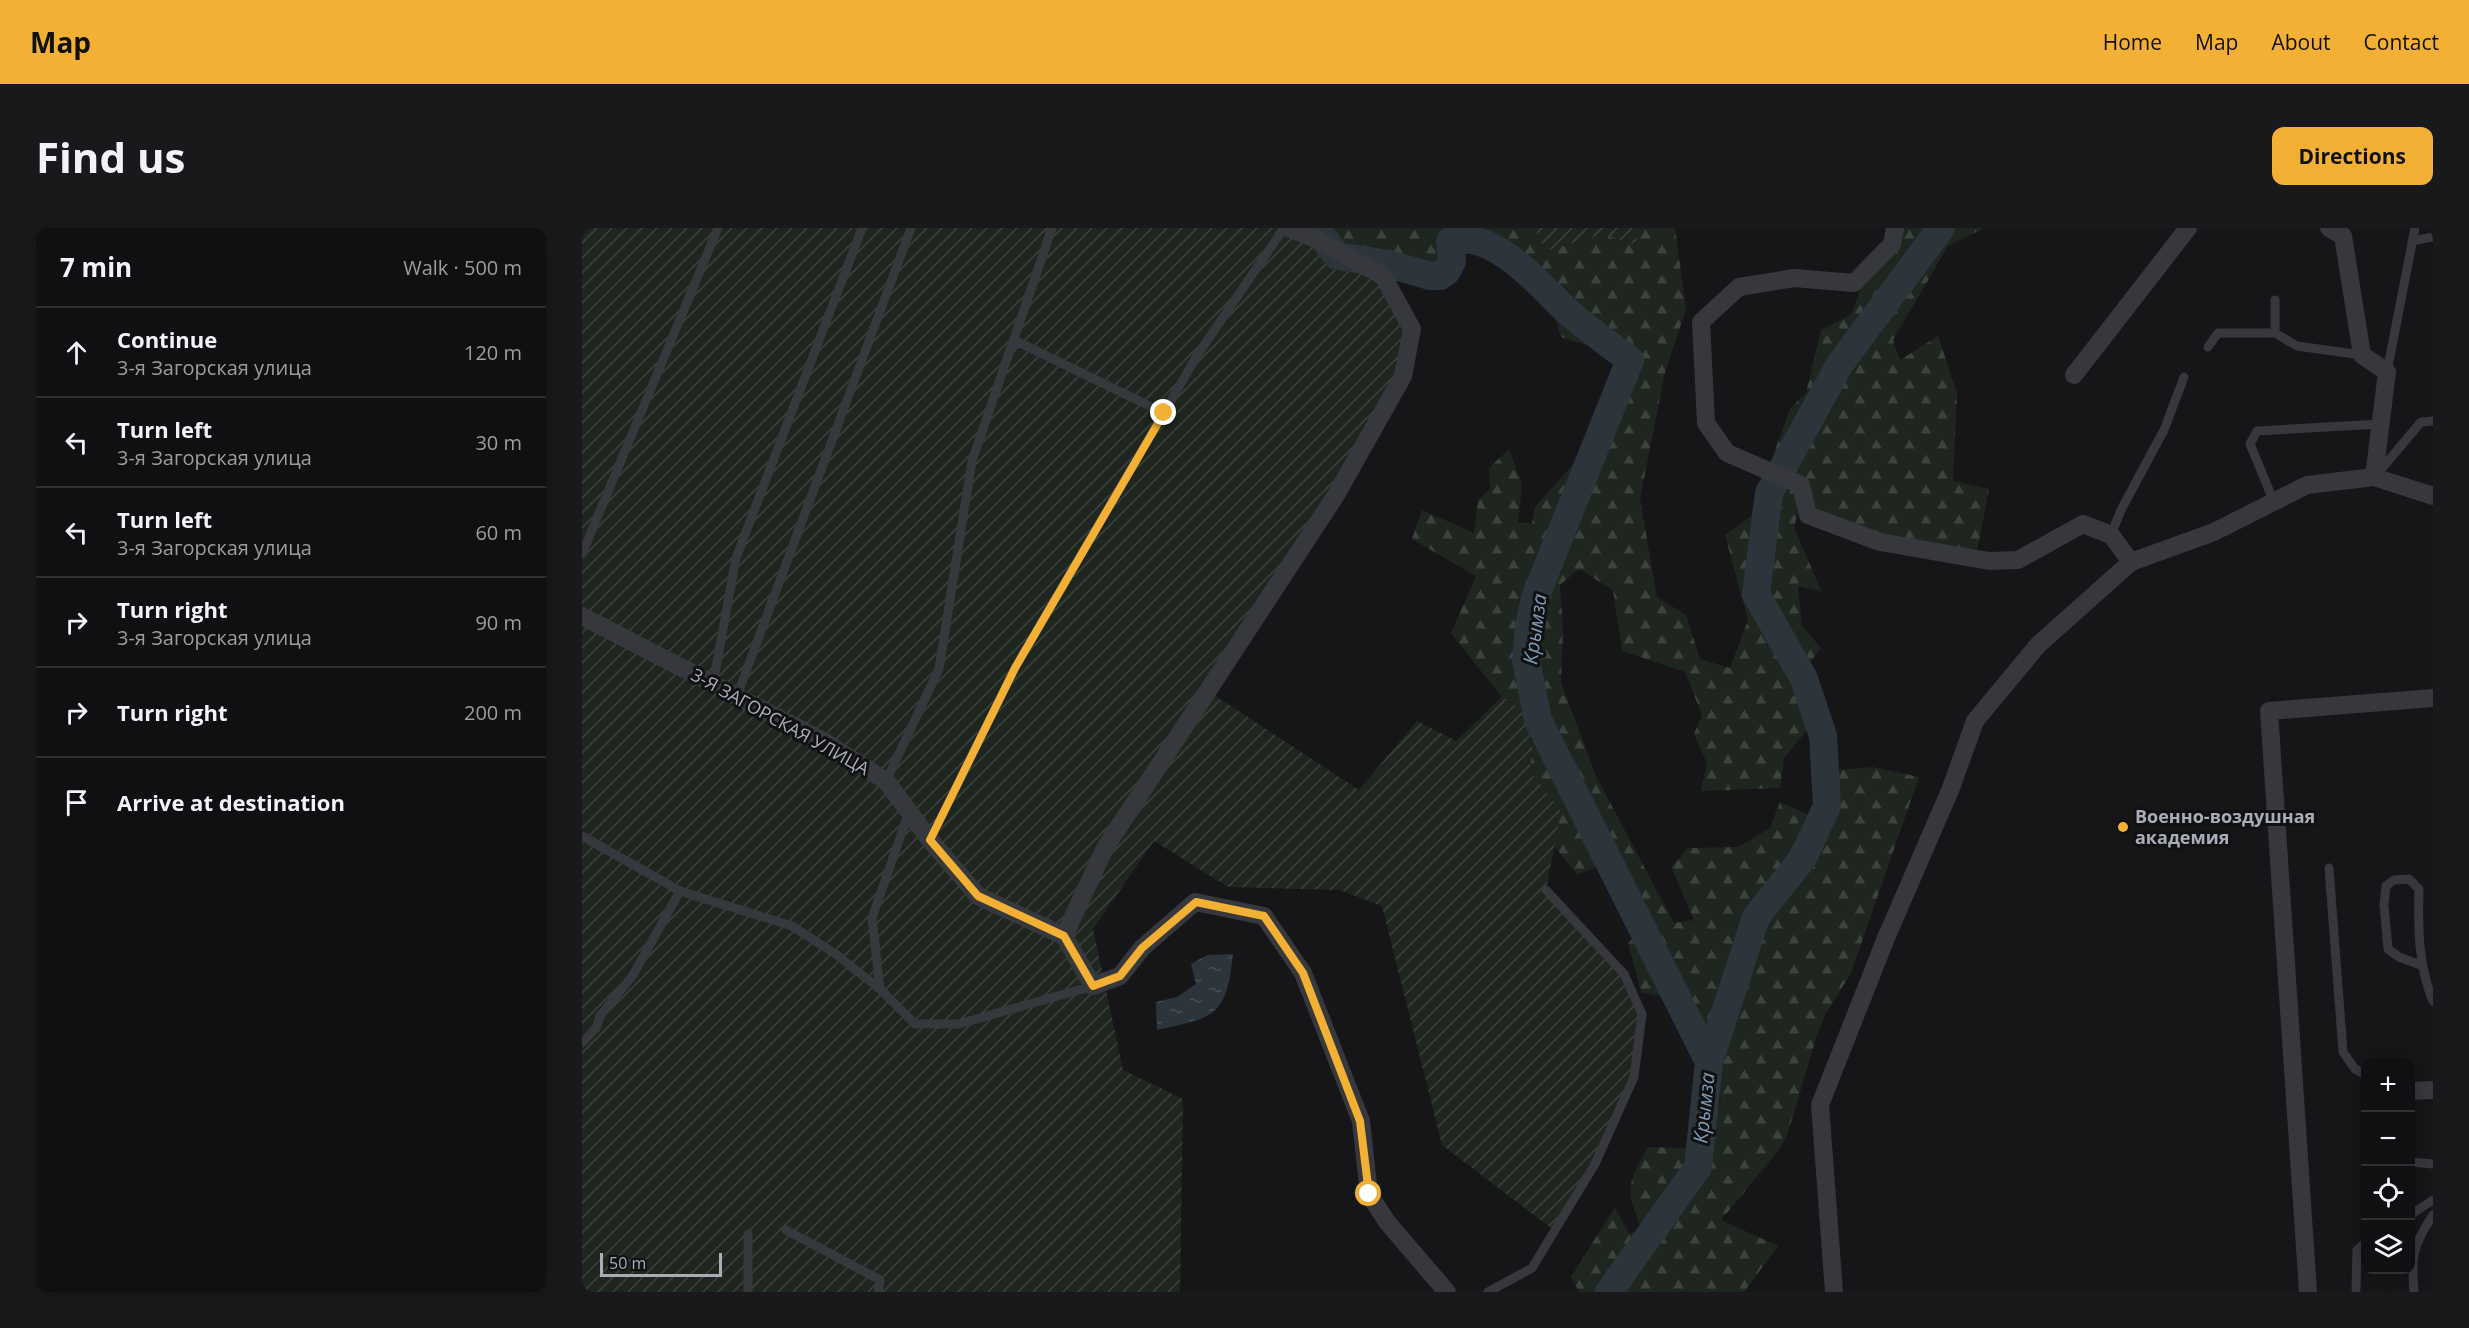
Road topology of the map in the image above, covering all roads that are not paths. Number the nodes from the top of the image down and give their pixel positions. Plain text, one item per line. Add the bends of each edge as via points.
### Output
1 (718, 228) edge
2 (862, 228) edge
3 (911, 228) edge
4 (1052, 228) edge
5 (1286, 228) edge
6 (1895, 228) edge
7 (2187, 228) edge
8 (2415, 228) edge
9 (2338, 231) edge
10 (2433, 237) edge
11 (2412, 241) junction
12 (2275, 300) dead end
13 (2275, 333) junction
14 (1014, 340) junction
15 (2208, 347) dead end
16 (2362, 355) junction
17 (2387, 372) junction
18 (2074, 375) dead end
19 (2184, 377) dead end
20 (1164, 413) junction
21 (2433, 421) edge
22 (2381, 424) junction
23 (2374, 477) junction
24 (2433, 496) edge
25 (2274, 502) junction
26 (2111, 535) junction
27 (582, 554) edge
28 (2131, 562) junction
29 (582, 616) edge
30 (713, 684) junction
31 (737, 696) junction
32 (2433, 698) edge
33 (886, 781) junction
34 (909, 812) junction
35 (582, 836) edge
36 (930, 840) junction
37 (2329, 868) dead end
38 (1546, 890) dead end
39 (680, 891) junction
40 (1064, 936) junction
41 (2423, 966) junction
42 (1093, 986) junction
43 (880, 989) junction
44 (2433, 1001) edge
45 (582, 1043) edge
46 (2361, 1072) edge
47 (2433, 1090) edge
48 (2415, 1091) edge
49 (2415, 1162) edge
50 (2433, 1164) edge
51 (2433, 1200) edge
52 (2415, 1212) edge
53 (2433, 1215) edge
54 (786, 1230) dead end
55 (748, 1234) dead end
56 (2361, 1246) edge
57 (2356, 1289) dead end
58 (748, 1292) edge
59 (878, 1292) edge
60 (1447, 1292) edge
61 (1488, 1292) edge
62 (1834, 1292) edge
63 (2308, 1292) edge
64 (2414, 1292) edge

1 - 27 lane
2 - 30 lane via 736,558
3 - 31 lane
4 - 14 lane
5 - 20 lane via 1198,354
5 - 40 street via 1314,238 1383,276 1412,330 1403,376 1336,495 1105,848
6 - 26 street via 1892,244 1854,283 1794,278 1739,287 1701,322 1706,423 1722,446 1727,453 1801,485 1808,515 1880,542 1989,561 2018,561 2083,524
7 - 18 street
8 - 11 lane
9 - 16 street
10 - 11 lane
11 - 17 lane
12 - 13 lane
13 - 15 lane via 2218,333
13 - 16 lane via 2297,346
14 - 20 lane
14 - 33 lane via 972,460 939,669
16 - 17 street
17 - 22 street
19 - 26 lane via 2164,430
20 - 36 lane via 1015,668
21 - 23 lane via 2421,422
22 - 23 street
22 - 25 lane via 2257,431 2250,444
23 - 24 street
23 - 25 street via 2307,485
25 - 28 street via 2214,532
26 - 28 street
28 - 62 street via 2038,645 1975,721 1951,788 1886,938 1820,1105
29 - 30 street, 3-Я ЗАГОРСКАЯ УЛИЦА
30 - 31 street, 3-Я ЗАГОРСКАЯ УЛИЦА
31 - 33 street, 3-Я ЗАГОРСКАЯ УЛИЦА via 825,742
32 - 63 street via 2269,711
33 - 34 street, 3-Я ЗАГОРСКАЯ УЛИЦА
34 - 36 street, 3-Я ЗАГОРСКАЯ УЛИЦА
34 - 43 lane via 872,918
35 - 39 lane
36 - 40 street, 3-Я ЗАГОРСКАЯ УЛИЦА via 978,896
37 - 46 lane via 2343,1052
38 - 61 lane via 1624,974 1642,1014 1634,1077 1595,1164 1532,1268
39 - 43 lane via 792,926 837,954
39 - 45 lane via 633,975
40 - 42 street
41 - 41 lane via 2420,889 2409,879 2394,880 2386,886 2384,905 2388,949
41 - 44 lane
42 - 43 lane via 959,1024 915,1024
42 - 60 street via 1120,976 1142,948 1196,902 1264,916 1303,973 1360,1121 1369,1194 1387,1222
47 - 48 street
49 - 50 lane
51 - 52 lane
53 - 64 lane via 2420,1233 2412,1255
54 - 59 lane via 880,1280
55 - 58 lane
56 - 57 lane via 2357,1250

